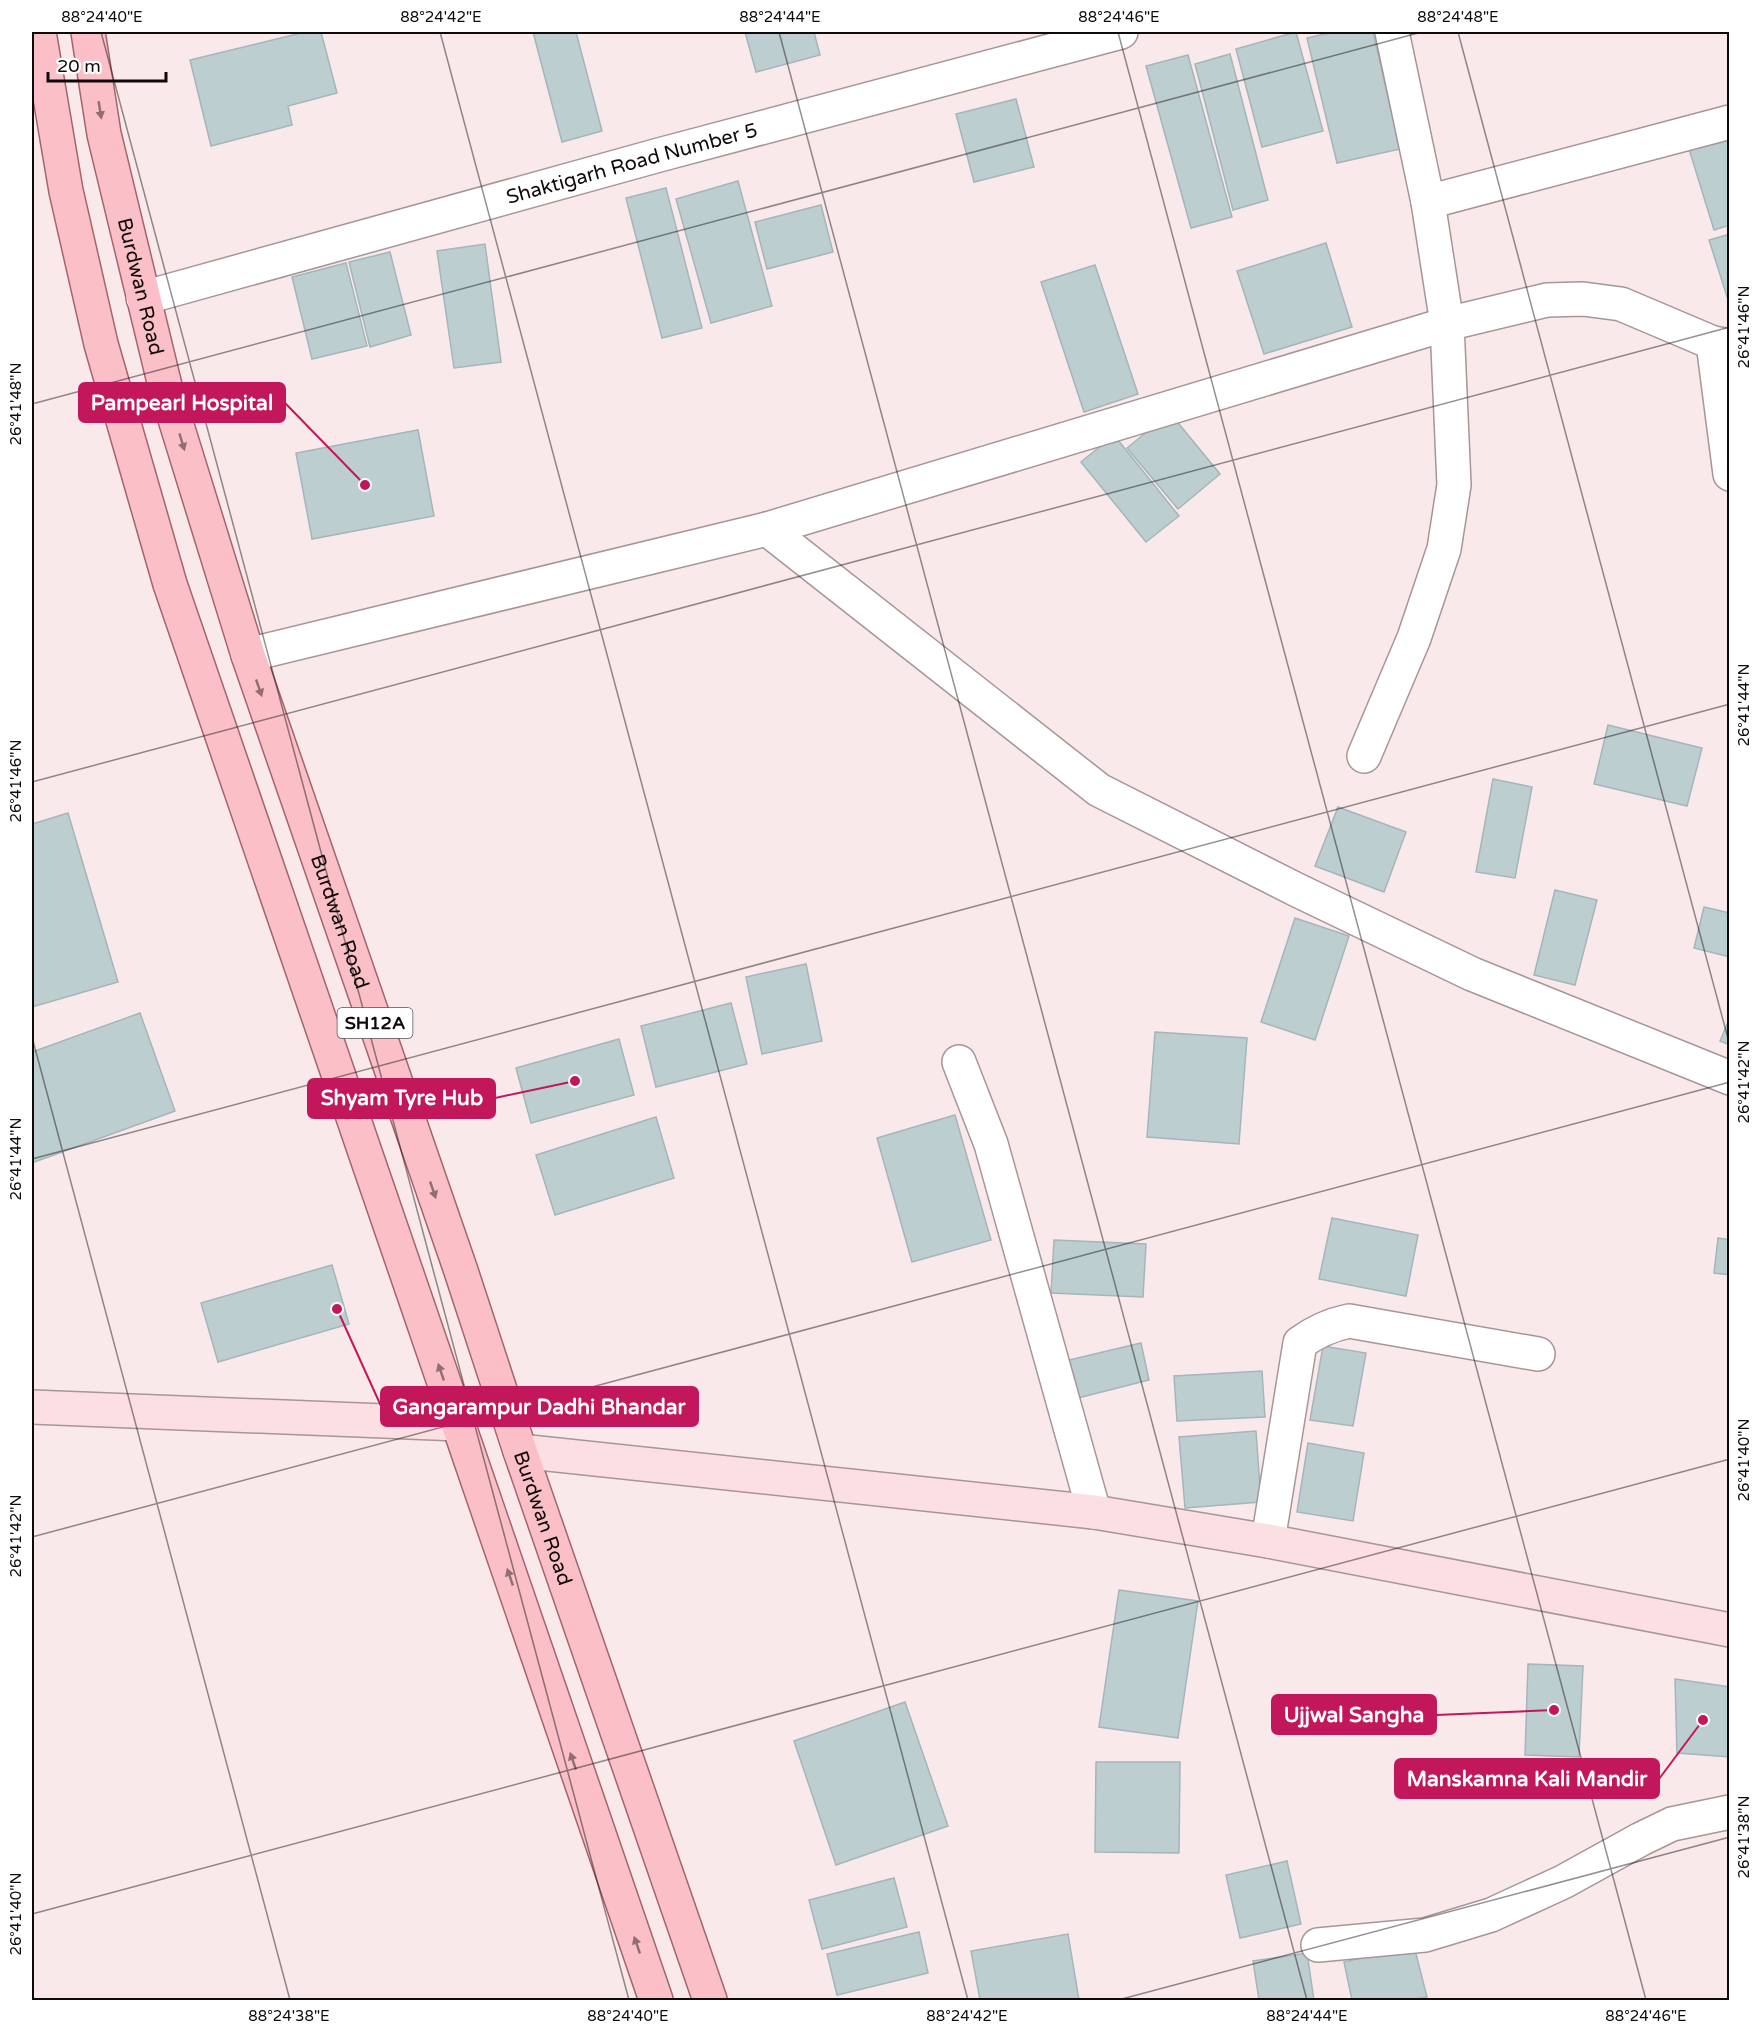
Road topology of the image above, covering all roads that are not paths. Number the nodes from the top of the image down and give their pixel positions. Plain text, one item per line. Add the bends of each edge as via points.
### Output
1 (39, 32) edge
2 (88, 32) edge
3 (1121, 32) edge
4 (1392, 32) edge
5 (1730, 122) edge
6 (1428, 202) junction
7 (143, 298) junction
8 (1447, 324) junction
9 (1721, 344) edge
10 (1730, 474) edge
11 (767, 529) junction
12 (248, 655) junction
13 (1364, 756) dead end
14 (959, 1062) dead end
15 (1730, 1078) edge
16 (416, 1142) junction
17 (368, 1160) junction
18 (1538, 1354) dead end
19 (32, 1407) edge
20 (458, 1424) junction
21 (520, 1451) junction
22 (1094, 1512) junction
23 (1268, 1541) junction
24 (1730, 1630) edge
25 (1730, 1812) edge
26 (1318, 1945) dead end
27 (657, 2001) edge
28 (710, 2001) edge

1 - 17 main road, SH12A via 66,191 101,344 170,584
2 -> 7 main road, Burdwan Road / SH12A via 104,134
3 - 7 street, Shaktigarh Road Number 5
4 - 6 street
5 - 6 street
6 - 8 street
7 -> 12 main road, Burdwan Road / SH12A via 166,390
8 - 9 street via 1547,300 1583,299 1621,304
8 - 11 street
8 - 13 street via 1454,485 1444,549 1414,638
9 - 10 street
11 - 12 street
11 - 15 street via 1099,790 1472,974
12 -> 16 main road, Burdwan Road / SH12A
14 - 22 street via 991,1144
16 - 17 main road
16 -> 21 main road, Burdwan Road / SH12A
20 -> 17 main road, SH12A
18 - 23 street via 1350,1322 1317,1331 1300,1343
19 - 20 street
27 -> 20 main road, SH12A
21 - 22 street
21 - 28 main road, Burdwan Road / SH12A
22 - 23 street
23 - 24 street
25 - 26 street via 1672,1824 1491,1915 1425,1935

